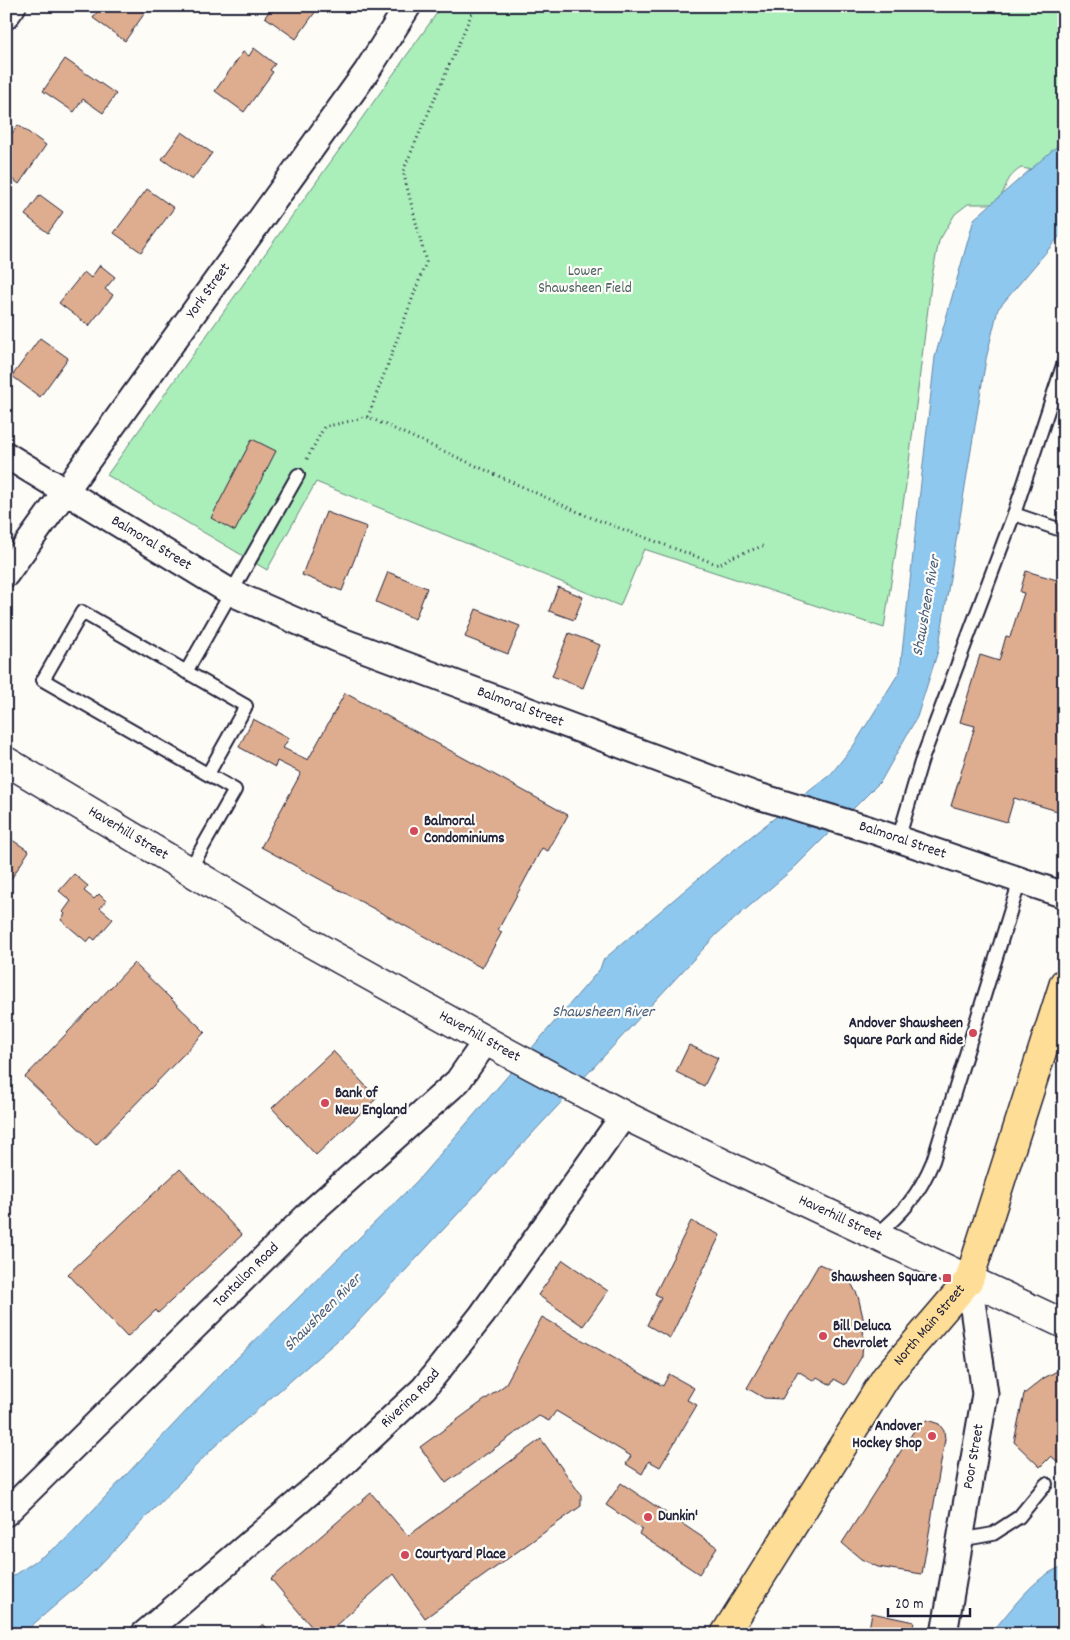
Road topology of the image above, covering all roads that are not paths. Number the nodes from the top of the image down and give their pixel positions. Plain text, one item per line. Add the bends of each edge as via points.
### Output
1 (13, 6) edge
2 (408, 6) edge
3 (6, 16) edge
4 (1064, 362) edge
5 (6, 455) edge
6 (298, 475) road end
7 (65, 490) junction
8 (1014, 514) junction
9 (1064, 531) edge
10 (6, 574) edge
11 (232, 592) junction
12 (186, 672) junction
13 (6, 761) edge
14 (208, 774) junction
15 (898, 840) junction
16 (189, 870) junction
17 (1020, 880) junction
18 (1064, 895) edge
19 (1064, 983) edge
20 (497, 1047) junction
21 (624, 1115) junction
22 (875, 1236) junction
23 (969, 1280) junction
24 (1064, 1324) edge
25 (1046, 1484) dead end
26 (6, 1512) edge
27 (960, 1540) junction
28 (144, 1634) edge
29 (726, 1634) edge
30 (944, 1634) edge

1 - 3 street
2 - 7 street, York Street via 367,71
4 - 8 lane
5 - 7 street, Balmoral Street
6 - 11 lane
7 - 10 street, York Street
7 - 11 street, Balmoral Street
8 - 9 lane
8 - 15 lane via 920,762
11 - 12 lane
11 - 15 street, Balmoral Street via 342,640 755,794
12 - 14 lane via 246,706
12 - 14 lane via 82,612 43,680
13 - 16 main road, Haverhill Street
14 - 16 lane via 235,790
15 - 17 street, Balmoral Street
16 - 20 main road, Haverhill Street via 307,941
17 - 18 street, Balmoral Street
17 - 22 lane via 933,1161 923,1184 902,1214
19 - 23 main road, North Main Street
20 - 21 main road, Haverhill Street
20 - 26 street, Tantallon Road via 311,1212
21 - 22 main road, Haverhill Street
21 - 28 street, Riverina Road via 477,1322 424,1388 346,1462
22 - 23 main road, Haverhill Street
23 - 24 main road, Haverhill Street
23 - 27 street, Poor Street via 985,1394
23 - 29 main road, North Main Street via 886,1377
25 - 27 lane via 1019,1518 993,1534
27 - 30 street, Poor Street

